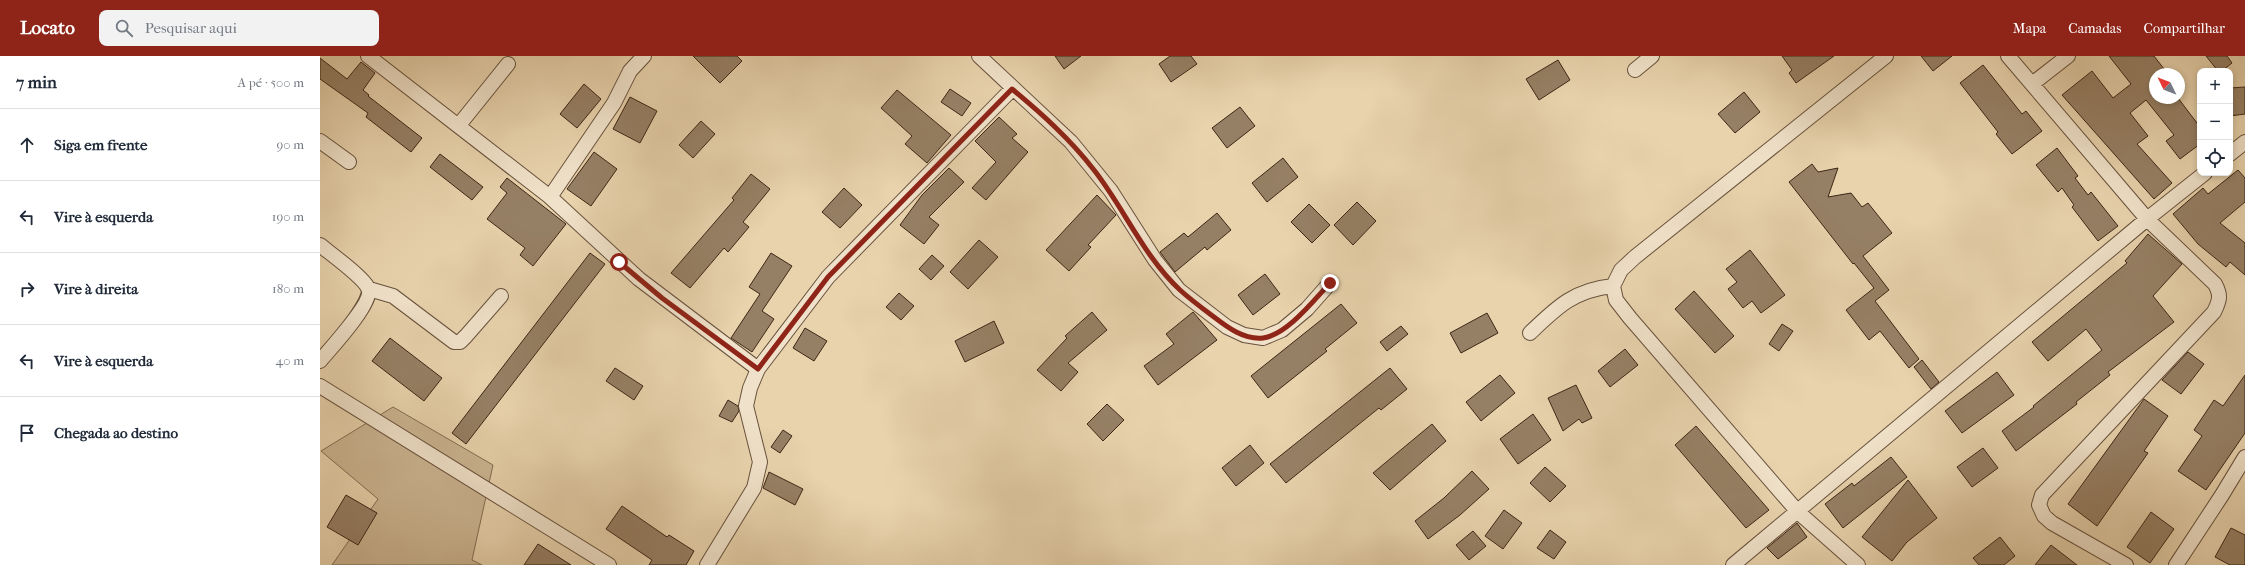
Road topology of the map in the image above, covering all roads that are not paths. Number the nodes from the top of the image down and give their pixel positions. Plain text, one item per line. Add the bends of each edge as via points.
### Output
1 (368, 56) edge
2 (644, 56) edge
3 (978, 56) edge
4 (1652, 56) edge
5 (1886, 56) edge
6 (2008, 56) edge
7 (2068, 56) edge
8 (508, 64) dead end
9 (1635, 70) dead end
10 (2032, 84) junction
11 (1012, 89) junction
12 (458, 125) junction
13 (320, 141) edge
14 (2245, 142) edge
15 (2233, 152) edge
16 (349, 162) dead end
17 (2201, 176) edge
18 (550, 197) junction
19 (2147, 219) junction
20 (320, 245) edge
21 (1330, 283) dead end
22 (1613, 286) junction
23 (369, 289) junction
24 (501, 296) dead end
25 (1530, 332) dead end
26 (320, 361) edge
27 (758, 369) junction
28 (320, 386) edge
29 (2245, 457) edge
30 (1798, 512) junction
31 (610, 565) edge
32 (708, 565) edge
33 (1733, 565) edge
34 (1858, 565) edge
35 (2126, 565) edge
36 (2176, 565) edge

1 - 12 street
2 - 18 street via 630,71 614,103
3 - 11 street
4 - 9 street
5 - 22 street via 1635,257 1621,270
6 - 10 street
7 - 10 street
8 - 12 street
10 - 19 street
11 - 21 street via 1071,142 1111,191 1155,260 1179,290 1227,327 1244,335 1263,338 1282,330 1307,309
11 - 27 street via 828,277
12 - 18 street
13 - 16 street
14 - 15 street
17 - 19 street
18 - 27 street via 639,279
19 - 30 street
19 - 35 street via 2215,284 2220,293 2220,301 2214,312 2183,346 2048,488 2042,495 2039,505 2044,516 2061,530
20 - 23 street
22 - 25 street via 1592,288 1574,297
22 - 30 street via 1616,300 1630,318
23 - 24 street via 393,296 454,342 460,342
23 - 26 street via 367,302
27 - 32 street via 746,406 760,462 758,475 754,488
28 - 31 street
29 - 36 street
30 - 33 street
30 - 34 street

